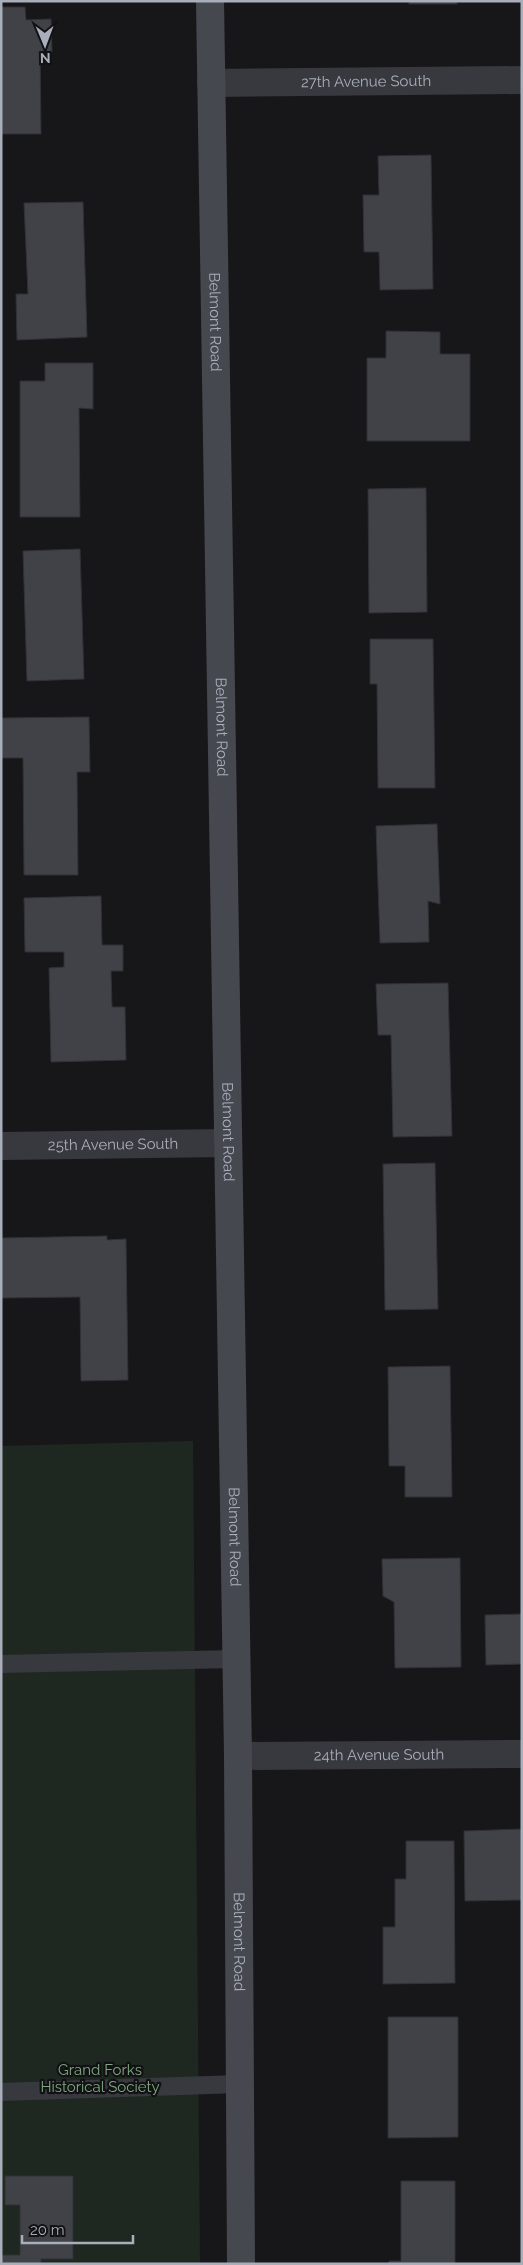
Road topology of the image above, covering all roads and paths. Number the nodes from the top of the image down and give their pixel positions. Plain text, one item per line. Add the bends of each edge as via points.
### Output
1 (210, 1) edge
2 (522, 80) edge
3 (211, 83) junction
4 (226, 1143) junction
5 (1, 1146) edge
6 (236, 1659) junction
7 (1, 1664) edge
8 (522, 1754) edge
9 (238, 1756) junction
10 (239, 2084) junction
11 (1, 2092) edge
12 (241, 2264) edge

1 - 3 street, Belmont Road
2 - 3 street, 27th Avenue South
3 - 4 street, Belmont Road
4 - 5 street, 25th Avenue South
4 - 6 street, Belmont Road
6 - 7 lane
6 - 9 street, Belmont Road
8 - 9 street, 24th Avenue South
9 - 10 street, Belmont Road
10 - 11 lane
10 - 12 street, Belmont Road

